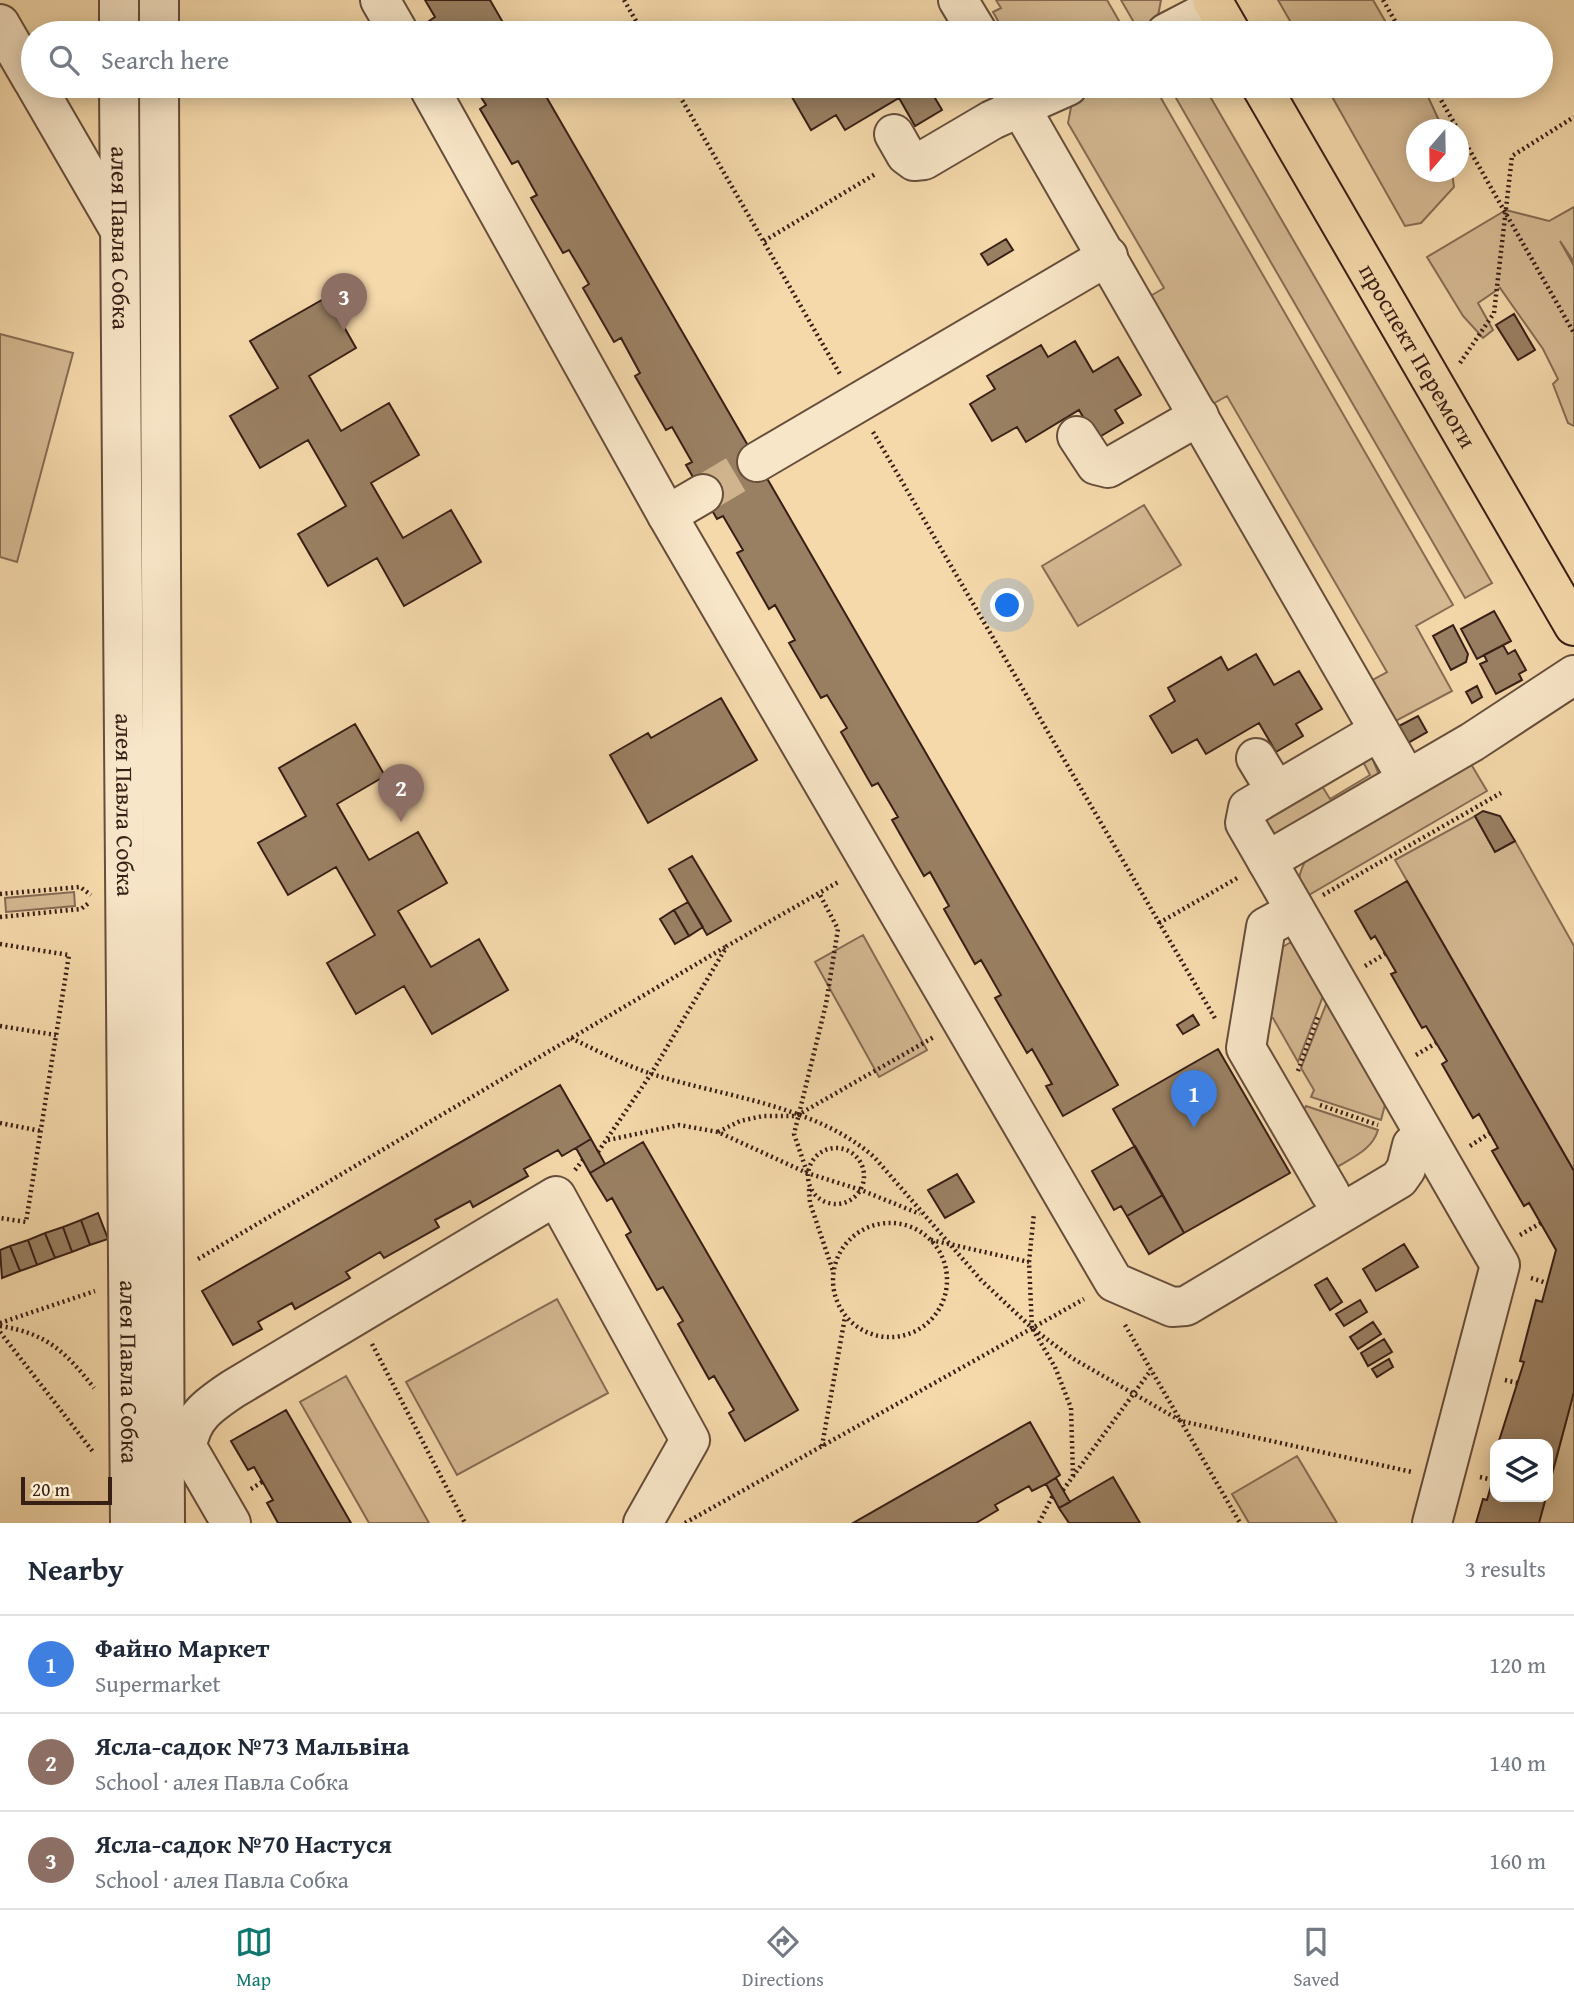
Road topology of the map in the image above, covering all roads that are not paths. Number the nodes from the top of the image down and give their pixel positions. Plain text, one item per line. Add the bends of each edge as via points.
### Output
1 (119, 0) edge
2 (159, 0) edge
3 (380, 0) edge
4 (958, 0) edge
5 (1219, 13) edge
6 (119, 21) edge
7 (159, 21) edge
8 (392, 21) edge
9 (971, 21) edge
10 (1198, 21) edge
11 (0, 24) edge
12 (21, 60) edge
13 (43, 98) edge
14 (119, 98) edge
15 (159, 98) edge
16 (435, 98) edge
17 (1014, 98) edge
18 (1016, 98) edge
19 (1268, 98) edge
20 (900, 144) road end
21 (120, 232) junction
22 (1108, 256) junction
23 (1199, 416) junction
24 (1077, 436) dead end
25 (757, 462) tunnel mouth
26 (703, 494) tunnel mouth
27 (667, 515) junction
28 (1569, 609) edge
29 (1574, 675) edge
30 (1380, 731) junction
31 (1256, 758) dead end
32 (1407, 779) junction
33 (1276, 792) junction
34 (1267, 861) junction
35 (1295, 911) junction
36 (1420, 1141) junction
37 (1330, 1194) junction
38 (1138, 1311) junction
39 (187, 1447) junction
40 (130, 1523) edge
41 (165, 1523) edge
42 (183, 1523) edge
43 (231, 1523) edge
44 (643, 1523) edge
45 (1432, 1523) edge

1 - 6 street
2 - 7 street
3 - 8 street
4 - 9 street
5 - 10 street
11 - 12 street
13 - 21 street
14 - 21 street, алея Павла Собка
15 - 41 street, алея Павла Собка
16 - 27 street
17 - 20 street via 992,120 924,160 914,161
18 - 22 street
19 - 28 main road, проспект Перемоги via 1438,395
21 - 40 street, алея Павла Собка
22 - 23 street
22 - 25 street
23 - 24 street via 1108,468 1096,465
23 - 30 street
26 - 27 street
27 - 38 street via 1114,1282
29 - 32 street
30 - 32 street
30 - 33 street
31 - 33 street
32 - 34 street
33 - 34 street via 1244,815
34 - 35 street
35 - 36 street
35 - 37 street via 1266,927 1246,1048 1283,1098
36 - 37 street
36 - 38 street via 1399,1180 1186,1306
36 - 45 street via 1500,1265
37 - 38 street
39 - 42 street
39 - 43 street
39 - 44 street via 197,1416 209,1405 556,1196 690,1440

